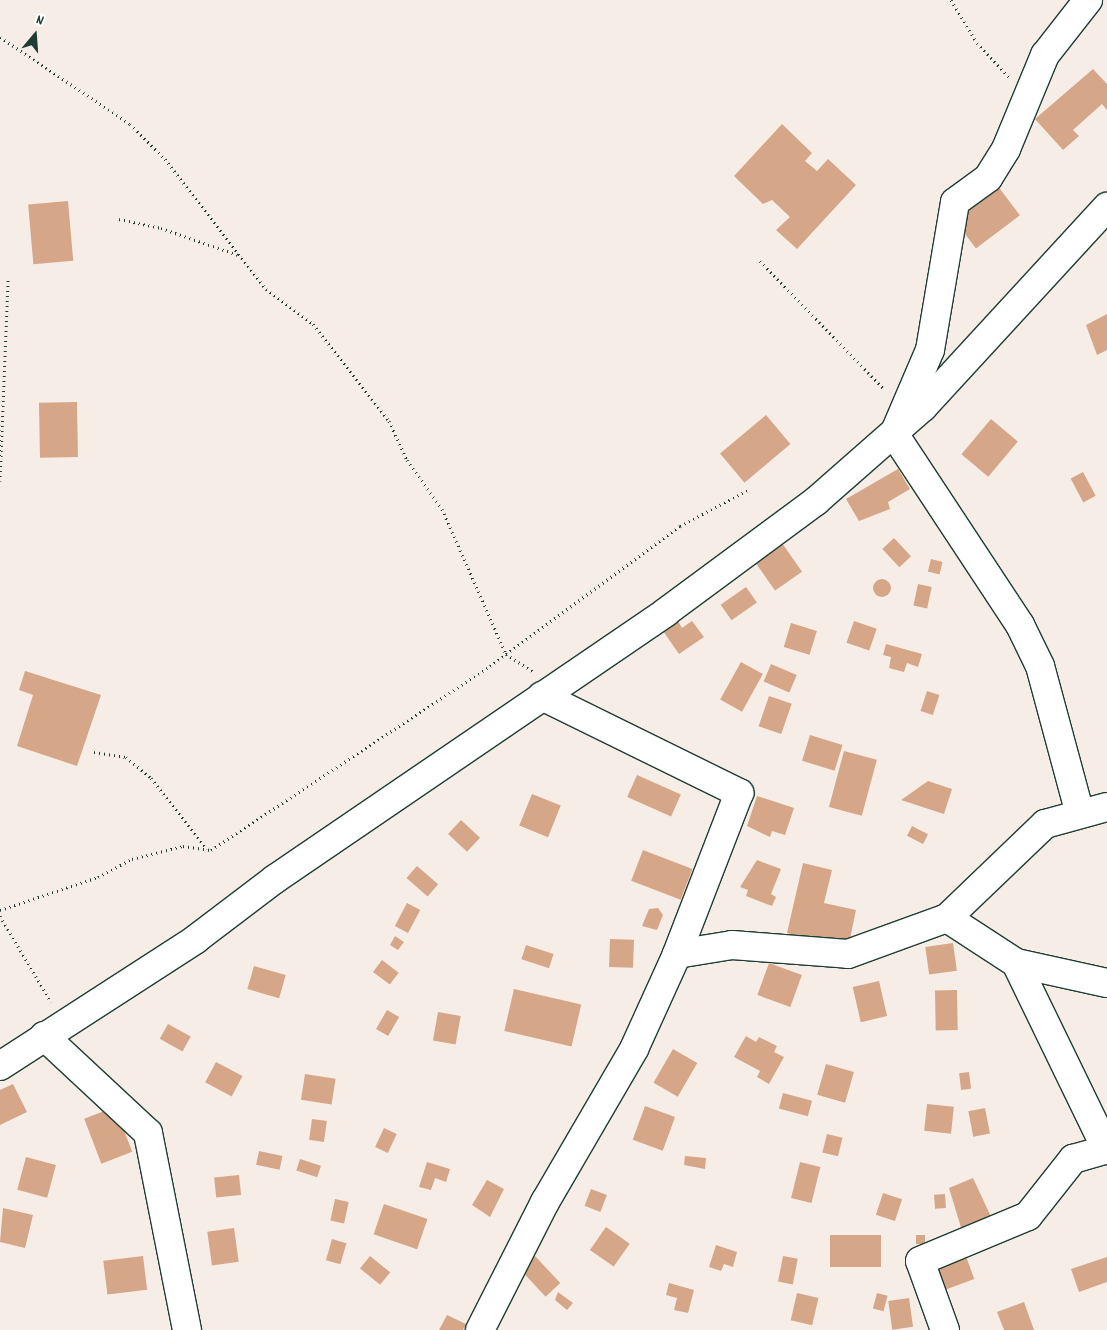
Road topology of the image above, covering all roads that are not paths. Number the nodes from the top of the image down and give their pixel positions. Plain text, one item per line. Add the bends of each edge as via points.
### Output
1 (1088, 0) edge
2 (1107, 207) edge
3 (894, 434) junction
4 (542, 696) junction
5 (1107, 807) edge
6 (1080, 814) junction
7 (947, 918) junction
8 (677, 954) junction
9 (1016, 963) junction
10 (1107, 983) edge
11 (53, 1029) junction
12 (0, 1066) edge
13 (1107, 1150) edge
14 (187, 1330) edge
15 (480, 1330) edge
16 (945, 1330) edge

1 - 3 street via 1045,55 1006,149 988,178 955,202 930,350
2 - 3 street
3 - 4 street via 816,501
3 - 6 street via 1020,625 1040,666
4 - 8 street via 739,793
4 - 11 street via 275,879 196,939
5 - 6 street
6 - 7 street via 1045,824
7 - 8 street via 848,954 732,944
7 - 9 street
8 - 15 street via 634,1049 545,1202
9 - 10 street
9 - 13 street
11 - 12 street
11 - 14 street via 148,1133
13 - 16 street via 1073,1159 1028,1216 920,1262

